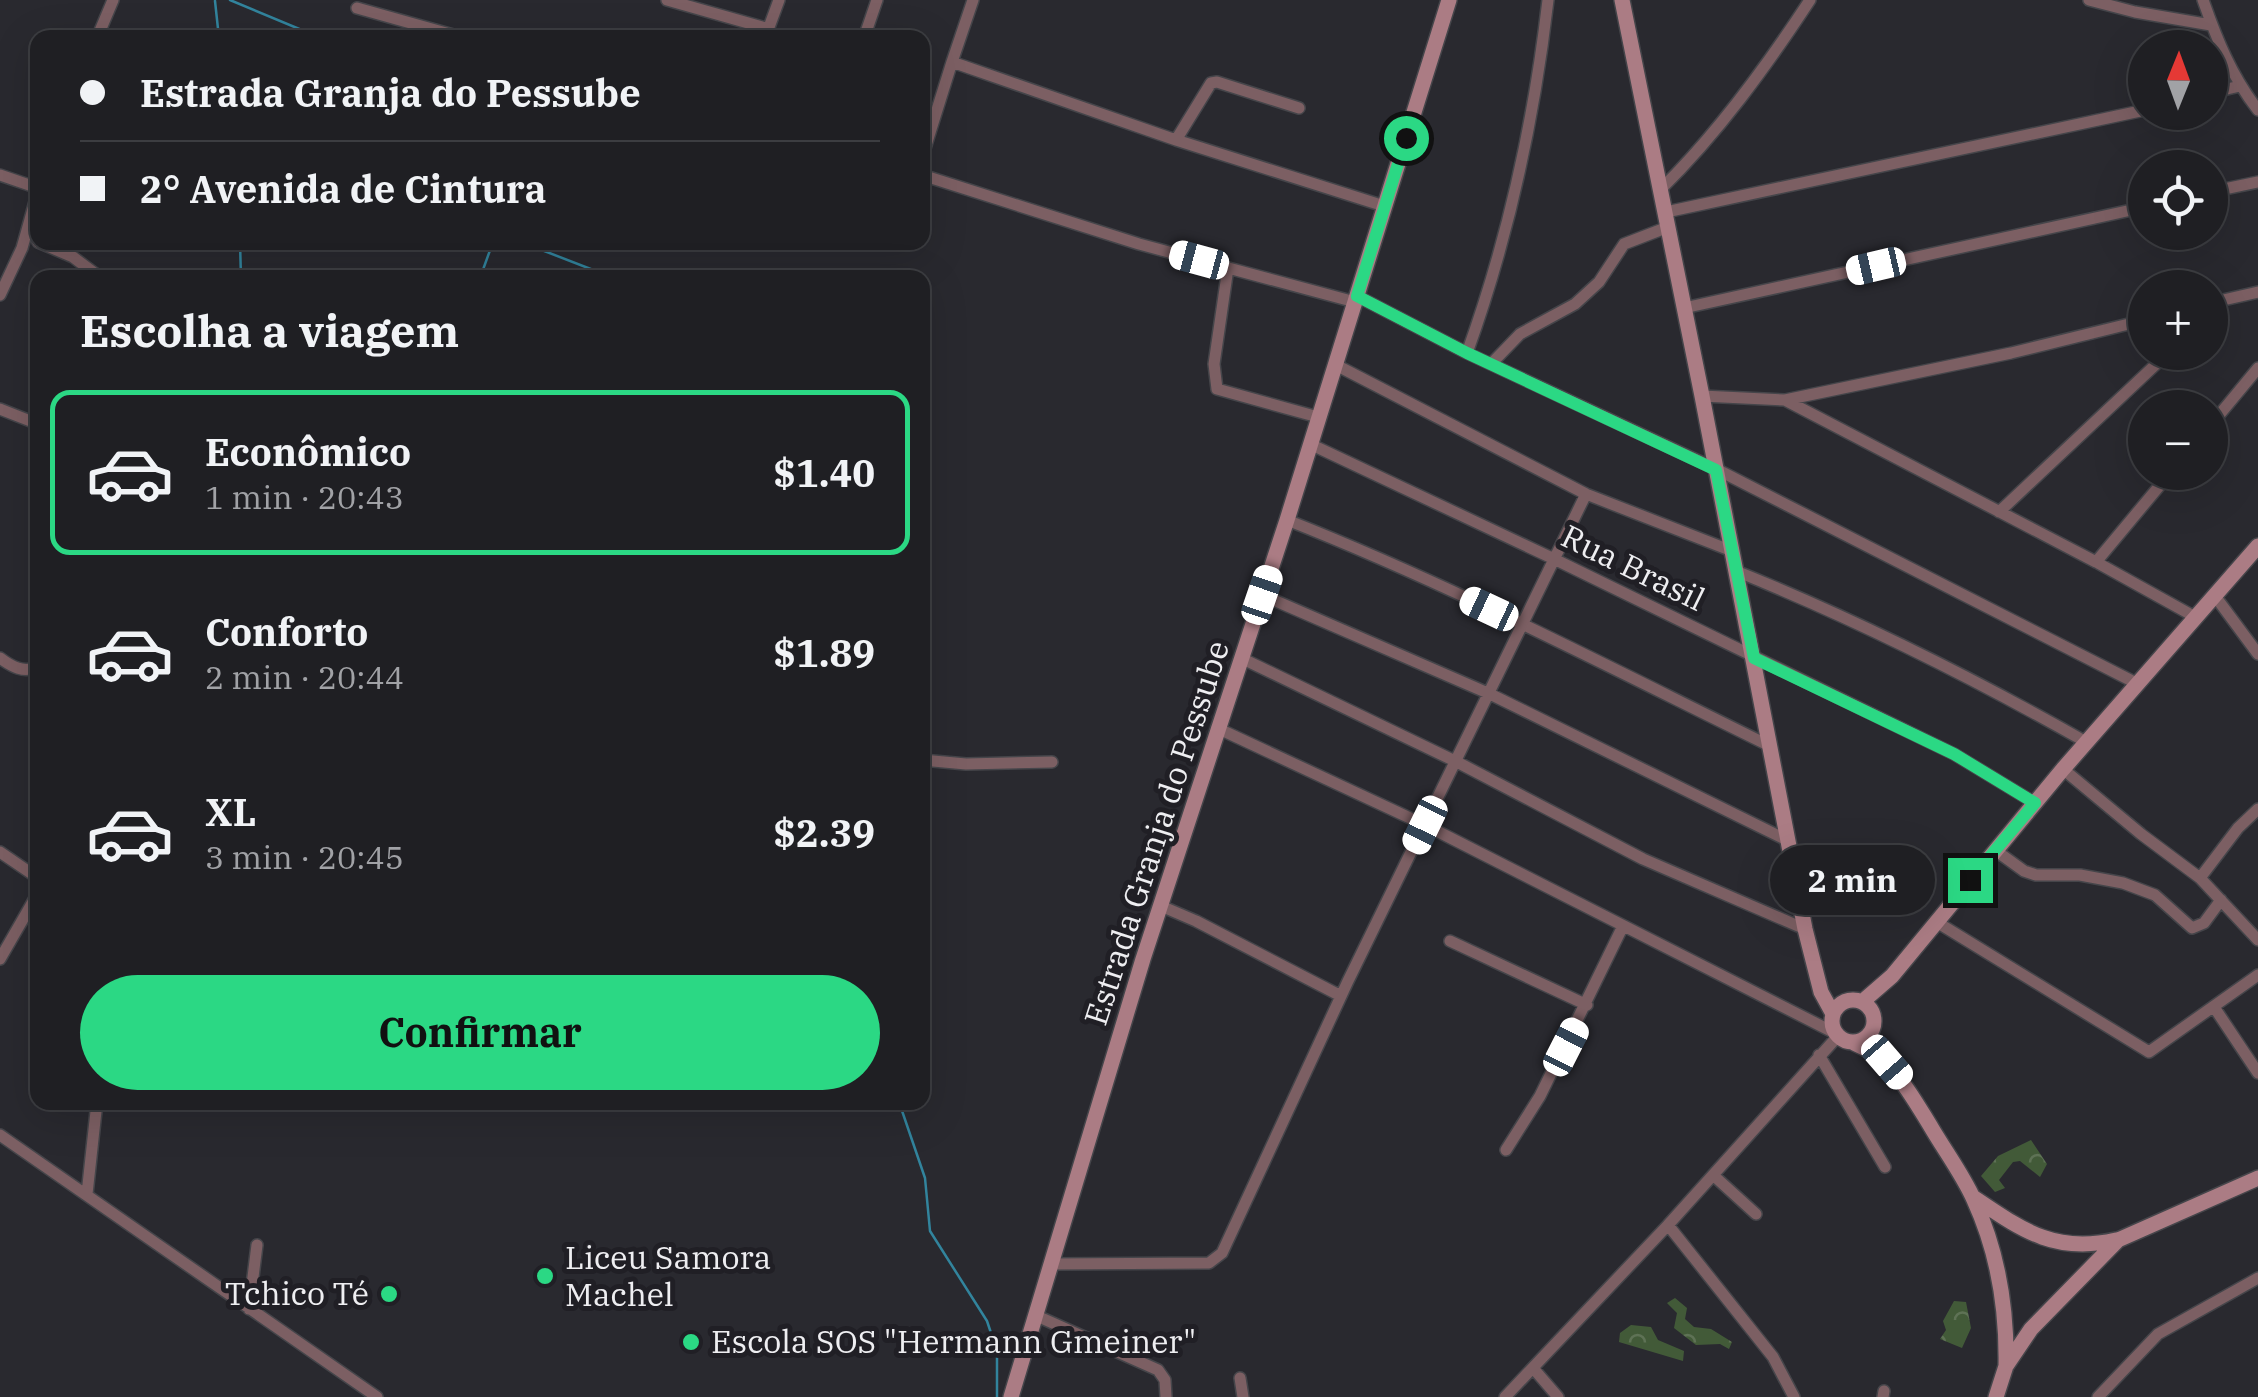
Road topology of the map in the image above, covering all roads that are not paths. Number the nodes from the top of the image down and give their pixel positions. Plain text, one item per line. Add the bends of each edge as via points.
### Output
1 (113, 0) edge
2 (668, 0) edge
3 (779, 0) edge
4 (876, 0) edge
5 (973, 0) edge
6 (1449, 0) edge
7 (1548, 0) edge
8 (1622, 0) edge
9 (1810, 0) edge
10 (2089, 0) edge
11 (2204, 0) edge
12 (357, 8) dead end
13 (2211, 25) junction
14 (100, 30) edge
15 (435, 30) edge
16 (758, 30) edge
17 (768, 30) edge
18 (867, 30) edge
19 (952, 62) junction
20 (2240, 86) junction
21 (2228, 89) edge
22 (1300, 108) dead end
23 (2258, 110) edge
24 (2128, 114) edge
25 (930, 132) edge
26 (1176, 140) junction
27 (0, 175) edge
28 (930, 178) edge
29 (2258, 182) edge
30 (30, 186) edge
31 (2228, 188) edge
32 (1661, 189) junction
33 (1384, 206) junction
34 (2128, 211) edge
35 (30, 216) edge
36 (1667, 219) junction
37 (24, 237) junction
38 (30, 239) edge
39 (57, 250) edge
40 (1228, 268) junction
41 (90, 270) edge
42 (2258, 292) edge
43 (0, 295) edge
44 (2230, 298) edge
45 (1356, 299) junction
46 (1684, 308) junction
47 (2128, 324) edge
48 (1467, 353) junction
49 (1334, 364) junction
50 (1491, 364) junction
51 (2258, 368) edge
52 (2150, 370) edge
53 (1702, 396) junction
54 (1785, 400) junction
55 (2228, 404) edge
56 (0, 409) edge
57 (1318, 417) junction
58 (30, 421) edge
59 (1310, 444) junction
60 (1716, 470) junction
61 (2156, 490) edge
62 (1586, 494) junction
63 (1998, 512) junction
64 (1287, 520) junction
65 (2258, 546) edge
66 (1732, 551) junction
67 (1552, 558) junction
68 (2096, 562) junction
69 (1736, 571) junction
70 (1262, 595) junction
71 (2215, 596) junction
72 (2196, 618) junction
73 (1522, 625) junction
74 (2258, 654) edge
75 (0, 658) edge
76 (1241, 658) junction
77 (1754, 658) junction
78 (30, 670) edge
79 (2138, 684) junction
80 (1490, 694) junction
81 (1217, 728) junction
82 (2086, 742) junction
83 (1770, 746) junction
84 (930, 761) edge
85 (1052, 762) dead end
86 (1457, 762) junction
87 (2063, 769) junction
88 (2035, 803) junction
89 (2258, 810) edge
90 (1425, 825) junction
91 (1789, 841) junction
92 (1996, 850) junction
93 (0, 852) edge
94 (30, 873) edge
95 (2200, 878) junction
96 (2222, 900) junction
97 (1161, 906) junction
98 (30, 907) edge
99 (1934, 921) junction
100 (1622, 926) junction
101 (1805, 929) junction
102 (2258, 940) edge
103 (1450, 942) dead end
104 (0, 959) edge
105 (1818, 973) junction
106 (2258, 975) edge
107 (1892, 976) junction
108 (1341, 996) junction
109 (1856, 1001) junction
110 (1587, 1005) junction
111 (2214, 1008) junction
112 (1874, 1021) junction
113 (1835, 1025) junction
114 (1854, 1043) junction
115 (1820, 1055) junction
116 (1887, 1062) junction
117 (2258, 1074) edge
118 (96, 1110) edge
119 (0, 1136) edge
120 (1506, 1150) dead end
121 (1886, 1166) dead end
122 (1713, 1175) junction
123 (2258, 1178) edge
124 (87, 1194) junction
125 (1973, 1197) junction
126 (1756, 1214) dead end
127 (1668, 1225) junction
128 (2118, 1240) junction
129 (257, 1245) dead end
130 (1052, 1264) junction
131 (2258, 1278) edge
132 (249, 1310) junction
133 (1036, 1316) junction
134 (2006, 1366) junction
135 (1533, 1368) junction
136 (1240, 1378) dead end
137 (2002, 1395) edge
138 (377, 1397) edge
139 (1011, 1397) edge
140 (1166, 1397) edge
141 (1243, 1397) edge
142 (1504, 1397) edge
143 (1558, 1397) edge
144 (1794, 1397) edge
145 (2098, 1397) edge

1 - 14 street
2 - 16 street
3 - 17 street
4 - 18 street
5 - 19 street
6 - 33 street, Estrada Granja do Pessube
7 - 48 street via 1512,206
8 - 32 street
9 - 32 street via 1693,158
10 - 13 street
11 - 13 street
12 - 15 street
13 - 20 street
19 - 25 street
19 - 26 street
20 - 21 street
20 - 23 street
22 - 26 street via 1211,82
24 - 36 street
26 - 33 street
27 - 30 street
28 - 40 street
29 - 31 street
32 - 36 street
33 - 45 street, Estrada Granja do Pessube
34 - 46 street
35 - 37 street
36 - 46 street
36 - 50 street via 1624,244 1575,304 1520,334
37 - 38 street
37 - 43 street
39 - 41 street
40 - 45 street
40 - 57 street via 1214,364 1217,388
42 - 44 street
45 - 48 street
45 - 49 street, Estrada Granja do Pessube
46 - 53 street
47 - 54 street
48 - 50 street
49 - 57 street, Estrada Granja do Pessube
49 - 62 street
50 - 60 street
51 - 55 street
52 - 63 street
53 - 54 street
53 - 60 street
54 - 63 street
56 - 58 street
57 - 59 street, Estrada Granja do Pessube
59 - 64 street, Estrada Granja do Pessube
59 - 67 street, Rua Brasil
60 - 66 street
60 - 79 street
61 - 68 street
62 - 66 street
62 - 67 street
63 - 68 street
64 - 70 street, Estrada Granja do Pessube
64 - 73 street
65 - 71 street
66 - 69 street
67 - 73 street
67 - 77 street, Rua Brasil
68 - 72 street
69 - 77 street
69 - 82 street via 1980,682
70 - 76 street, Estrada Granja do Pessube
70 - 80 street
71 - 72 street
71 - 74 street
72 - 79 street
73 - 80 street
73 - 83 street
75 - 78 street
76 - 81 street, Estrada Granja do Pessube
76 - 86 street
77 - 83 street
77 - 88 street, Rua Brasil via 1954,754
79 - 82 street
80 - 86 street
80 - 91 street
81 - 90 street
81 - 97 street, Estrada Granja do Pessube
82 - 87 street
83 - 91 street
84 - 85 street
86 - 90 street
86 - 101 street via 1643,859
87 - 88 street
87 - 95 street
88 - 92 street
89 - 95 street
90 - 100 street
90 - 108 street
91 - 101 street
92 - 96 street via 2036,875 2123,883 2155,895 2192,928
92 - 99 street
93 - 94 street
95 - 96 street
96 - 102 street
97 - 108 street
97 - 130 street, Estrada Granja do Pessube
98 - 104 street
99 - 107 street
99 - 111 street via 2148,1052
100 - 110 street
100 - 113 street
101 - 105 street
103 - 110 street
105 - 109 street
105 - 113 street
106 - 111 street
107 - 109 street
107 - 112 street
108 - 130 street via 1216,1260
109 - 112 street
109 - 113 street via 1841,1004
110 - 120 street
111 - 117 street
112 - 114 street via 1870,1036
112 - 116 street
113 - 114 street
113 - 115 street
114 - 116 street
115 - 121 street
115 - 122 street
116 - 125 street
118 - 124 street
119 - 124 street
122 - 126 street
122 - 127 street
123 - 128 street
124 - 132 street
125 - 128 street via 2039,1238 2075,1245
125 - 134 street via 2004,1305
127 - 135 street
127 - 144 street via 1773,1357
128 - 134 street via 2030,1328
129 - 132 street
130 - 133 street, Estrada Granja do Pessube
131 - 145 street via 2158,1334
132 - 138 street
133 - 139 street, Estrada Granja do Pessube
133 - 140 street via 1158,1370
134 - 137 street
135 - 142 street
135 - 143 street
136 - 141 street

